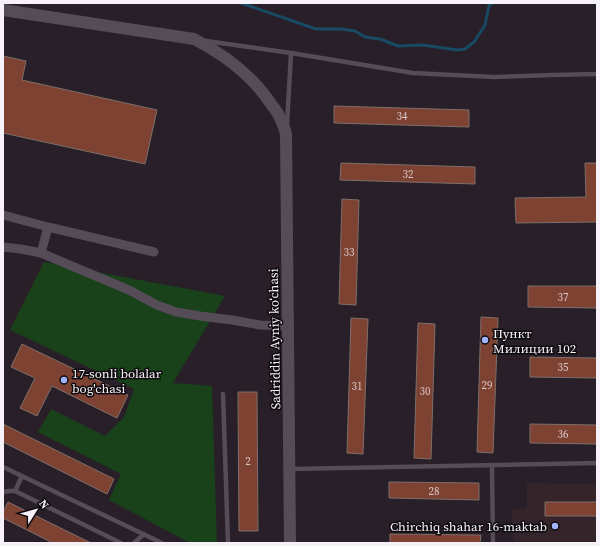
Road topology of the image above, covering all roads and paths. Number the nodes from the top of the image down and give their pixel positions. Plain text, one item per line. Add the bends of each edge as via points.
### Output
1 (3, 10) edge
2 (194, 39) junction
3 (291, 53) junction
4 (597, 74) edge
5 (286, 134) junction
6 (3, 215) edge
7 (48, 227) junction
8 (3, 247) edge
9 (154, 252) dead end
10 (41, 253) junction
11 (288, 326) junction
12 (223, 394) dead end
13 (597, 463) edge
14 (492, 465) junction
15 (3, 467) edge
16 (290, 469) junction
17 (22, 476) junction
18 (15, 491) junction
19 (3, 492) edge
20 (144, 534) junction
21 (121, 543) edge
22 (134, 543) edge
23 (162, 543) edge
24 (228, 543) edge
25 (290, 543) edge
26 (493, 543) edge

1 - 2 street
2 - 3 lane
2 - 5 street via 226,57 252,79 277,112
3 - 4 lane via 413,73 494,77
3 - 5 lane
5 - 11 street, Sadriddin Ayniy ko‘chasi
6 - 7 street
7 - 9 street
7 - 10 street
8 - 10 street
10 - 11 street via 176,312 260,325
11 - 16 street, Sadriddin Ayniy ko‘chasi
12 - 24 lane
13 - 14 lane
14 - 16 lane
14 - 26 lane
15 - 17 lane
16 - 25 street, Sadriddin Ayniy ko‘chasi
17 - 18 lane
17 - 20 lane
18 - 19 lane
18 - 21 lane
20 - 22 lane
20 - 23 lane

